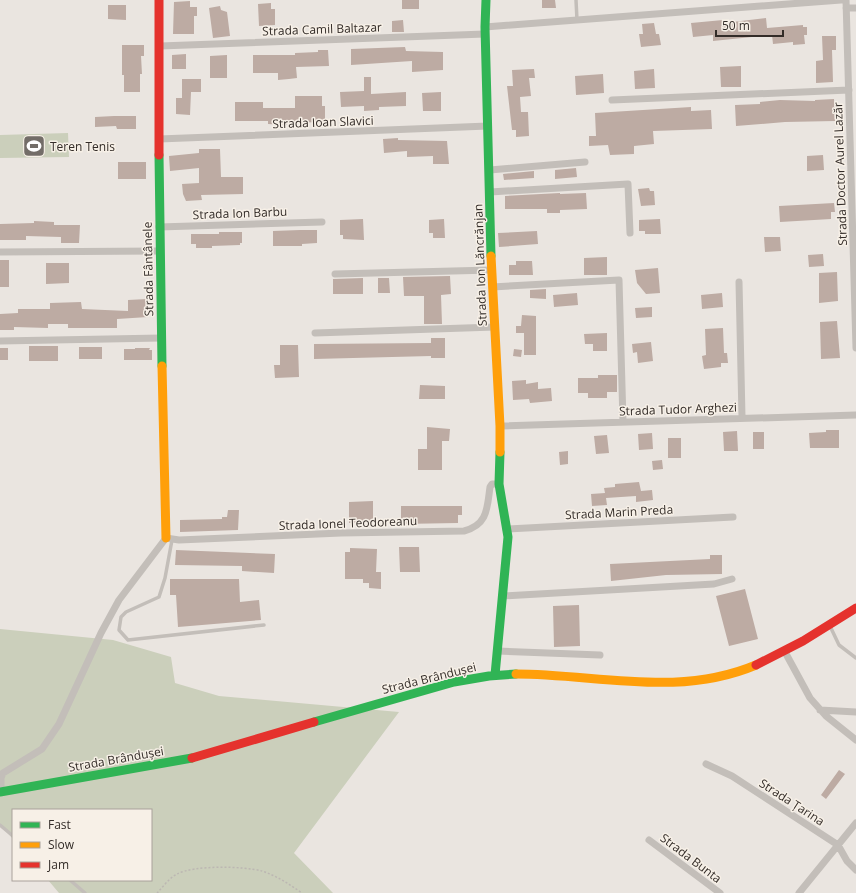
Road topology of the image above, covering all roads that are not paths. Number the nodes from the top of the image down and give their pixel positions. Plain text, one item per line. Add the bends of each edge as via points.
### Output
1 (159, 0) edge
2 (486, 0) edge
3 (576, 0) edge
4 (841, 0) edge
5 (846, 0) edge
6 (846, 8) junction
7 (856, 8) edge
8 (577, 20) junction
9 (485, 31) junction
10 (160, 46) junction
11 (849, 90) junction
12 (612, 100) dead end
13 (488, 126) junction
14 (159, 139) junction
15 (585, 162) dead end
16 (854, 169) edge
17 (490, 170) junction
18 (490, 192) junction
19 (322, 222) dead end
20 (159, 227) junction
21 (630, 233) dead end
22 (159, 251) junction
23 (0, 252) edge
24 (492, 270) junction
25 (334, 274) dead end
26 (739, 282) dead end
27 (492, 287) junction
28 (494, 327) junction
29 (315, 333) dead end
30 (161, 338) junction
31 (0, 341) edge
32 (856, 348) edge
33 (856, 414) edge
34 (742, 417) junction
35 (623, 422) junction
36 (500, 426) junction
37 (499, 484) junction
38 (733, 517) dead end
39 (506, 529) junction
40 (168, 539) junction
41 (732, 579) dead end
42 (502, 596) junction
43 (856, 608) edge
44 (264, 625) dead end
45 (830, 625) junction
46 (785, 652) junction
47 (498, 654) junction
48 (600, 655) dead end
49 (856, 658) edge
50 (498, 675) junction
51 (820, 710) junction
52 (856, 712) edge
53 (856, 740) edge
54 (706, 764) dead end
55 (0, 792) edge
56 (856, 823) edge
57 (0, 825) edge
58 (12, 835) edge
59 (649, 840) dead end
60 (838, 845) junction
61 (856, 870) edge
62 (71, 881) edge
63 (85, 893) edge
64 (720, 893) edge
65 (799, 893) edge

1 - 10 street, Strada Fântânele
2 - 9 street, Strada Ion Lăncrănjan
3 - 8 lane
4 - 8 street, Strada Camil Baltazar
5 - 6 street, Strada Doctor Aurel Lazăr
6 - 7 street
6 - 11 street, Strada Doctor Aurel Lazăr
8 - 9 street, Strada Camil Baltazar
9 - 10 street, Strada Camil Baltazar
9 - 13 street, Strada Ion Lăncrănjan
10 - 14 street, Strada Fântânele
11 - 12 street
11 - 16 street, Strada Doctor Aurel Lazăr
13 - 14 street, Strada Ioan Slavici
13 - 17 street, Strada Ion Lăncrănjan
14 - 20 street, Strada Fântânele
15 - 17 street
16 - 32 street, Strada Doctor Aurel Lazăr
17 - 18 street, Strada Ion Lăncrănjan
18 - 21 street via 628,184
18 - 24 street, Strada Ion Lăncrănjan
19 - 20 street, Strada Ion Barbu
20 - 22 street, Strada Fântânele
22 - 23 street
22 - 30 street, Strada Fântânele
24 - 25 street
24 - 27 street, Strada Ion Lăncrănjan
26 - 34 street
27 - 28 street, Strada Ion Lăncrănjan
27 - 35 street via 619,280
28 - 29 street
28 - 36 street, Strada Ion Lăncrănjan
30 - 31 street
30 - 40 street, Strada Fântânele
33 - 34 street, Strada Tudor Arghezi
34 - 35 street, Strada Tudor Arghezi
35 - 36 street, Strada Tudor Arghezi
36 - 37 street, Strada Ion Lăncrănjan
37 - 39 street, Strada Ion Lăncrănjan
37 - 40 street, Strada Ionel Teodoreanu via 492,484 490,487 487,512 481,521 474,528 464,531
38 - 39 street, Strada Marin Preda
39 - 42 street, Strada Ion Lăncrănjan via 508,549
40 - 44 lane via 165,578 158,597 120,617 119,630 128,640
40 - 55 street via 119,600 58,724 42,749 3,773
41 - 42 street via 714,584
42 - 47 street, Strada Ion Lăncrănjan
43 - 45 street, Strada Brândușei
45 - 46 street, Strada Brândușei
45 - 49 lane via 839,645
46 - 50 street, Strada Brândușei via 734,674 707,680 649,683 524,674
46 - 51 street via 810,698
47 - 48 street
47 - 50 street, Strada Ion Lăncrănjan
50 - 55 street, Strada Brândușei via 460,680 194,757
51 - 52 street
51 - 53 street
54 - 60 street, Strada Țarina via 732,776
56 - 60 street
57 - 58 lane
59 - 64 street, Strada Bunta
60 - 61 street, Strada Țarina
60 - 65 street
62 - 63 lane

